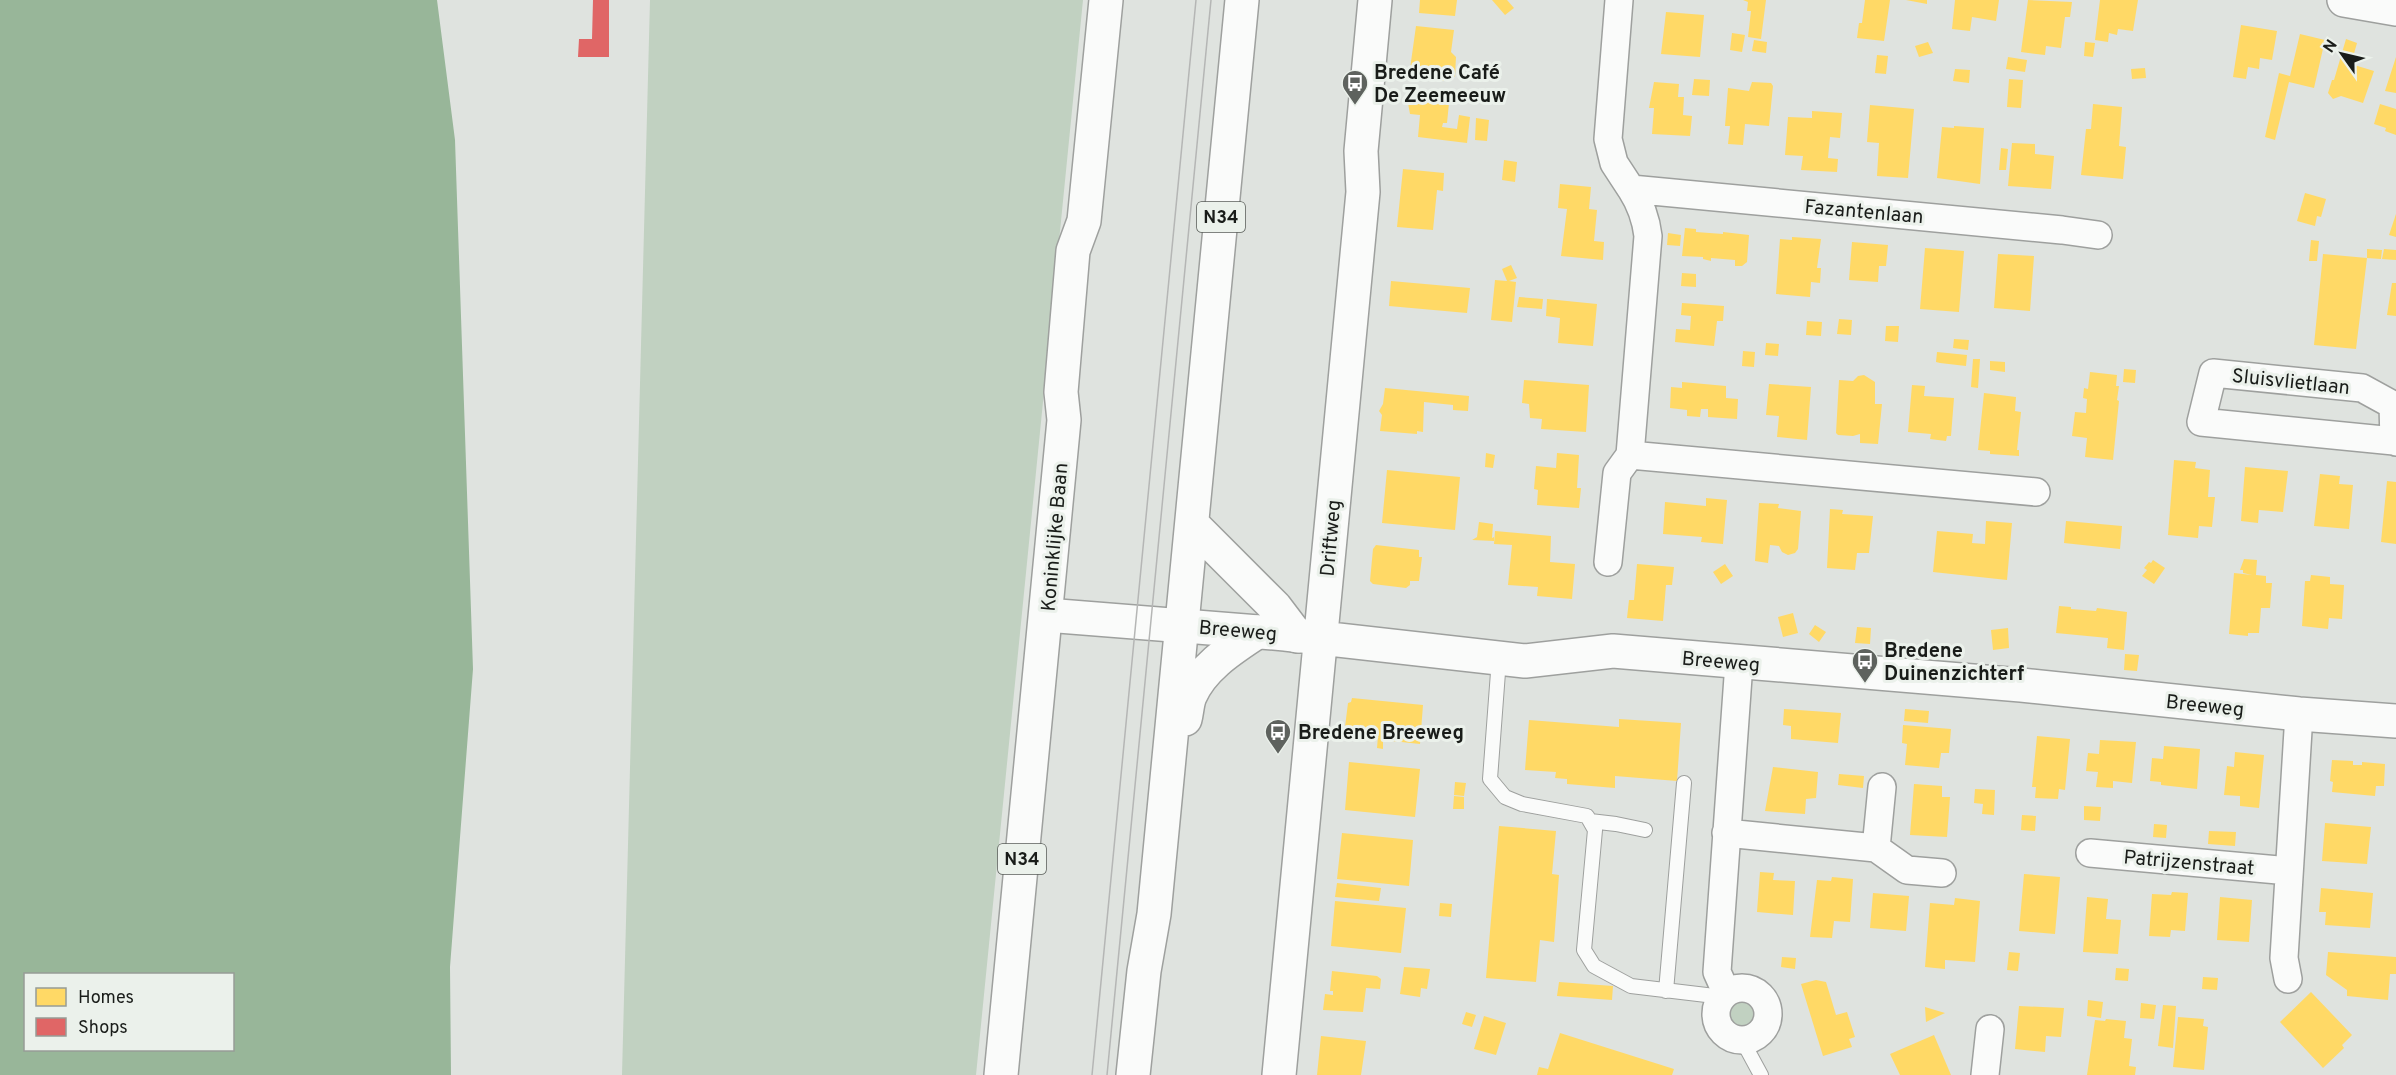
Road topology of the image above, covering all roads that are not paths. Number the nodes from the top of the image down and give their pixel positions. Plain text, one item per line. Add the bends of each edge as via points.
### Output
1 (1106, 0) edge
2 (1242, 0) edge
3 (1375, 0) edge
4 (1619, 0) edge
5 (2344, 0) edge
6 (2396, 9) edge
7 (1631, 189) junction
8 (2097, 235) dead end
9 (2395, 441) edge
10 (1630, 454) junction
11 (2036, 492) dead end
12 (1192, 524) junction
13 (1608, 562) dead end
14 (1047, 615) junction
15 (1182, 626) junction
16 (1257, 632) junction
17 (1309, 637) junction
18 (1499, 659) junction
19 (1739, 663) junction
20 (2299, 714) junction
21 (2396, 721) edge
22 (1172, 739) junction
23 (1684, 783) dead end
24 (1882, 787) dead end
25 (1590, 821) junction
26 (1645, 830) dead end
27 (1726, 833) junction
28 (1876, 848) junction
29 (2090, 853) dead end
30 (2289, 871) junction
31 (1942, 873) dead end
32 (2288, 979) dead end
33 (1666, 991) junction
34 (1725, 995) junction
35 (1990, 1029) dead end
36 (1742, 1040) junction
37 (1001, 1075) edge
38 (1132, 1075) edge
39 (1279, 1075) edge
40 (1761, 1075) edge
41 (1985, 1075) edge

1 - 14 street, Koninklijke Baan / N34 via 1084,221 1073,251 1061,392 1064,420
2 - 12 street, N34
3 - 17 street, Driftweg via 1361,151 1363,192
4 - 7 street via 1608,139 1614,163
5 - 6 street
7 - 8 street, Fazantenlaan
7 - 10 street via 1647,223 1648,236
9 - 9 street, Sluisvlietlaan via 2360,438 2200,422 2213,373 2362,388 2393,405
10 - 11 street
10 - 13 street via 1617,473
12 - 15 street, N34
12 - 17 street
14 - 15 street, Breeweg
14 - 37 street, Koninklijke Baan / N34
15 - 16 street, Breeweg
15 - 22 street, N34
16 - 17 street, Breeweg
16 - 22 street via 1201,678 1189,699 1186,717
17 - 18 street, Breeweg
17 - 39 street, Driftweg
18 - 19 street, Breeweg via 1525,662 1613,651
18 - 25 lane via 1490,779 1505,797 1587,816
19 - 20 street, Breeweg via 2021,685
19 - 27 street
20 - 21 street, Breeweg
20 - 30 street
22 - 38 street, N34
23 - 33 lane
24 - 28 street
25 - 26 lane
25 - 33 lane via 1595,830 1584,950 1594,966 1631,986
27 - 28 street
27 - 34 street via 1717,972
28 - 31 street via 1907,870
29 - 30 street, Patrijzenstraat
30 - 32 street via 2284,958
33 - 34 lane
34 - 36 street via 1715,1009 1718,1029 1734,1041
34 - 36 street via 1739,987 1752,990 1763,998 1769,1010 1767,1024 1754,1039
35 - 41 street
36 - 40 lane

